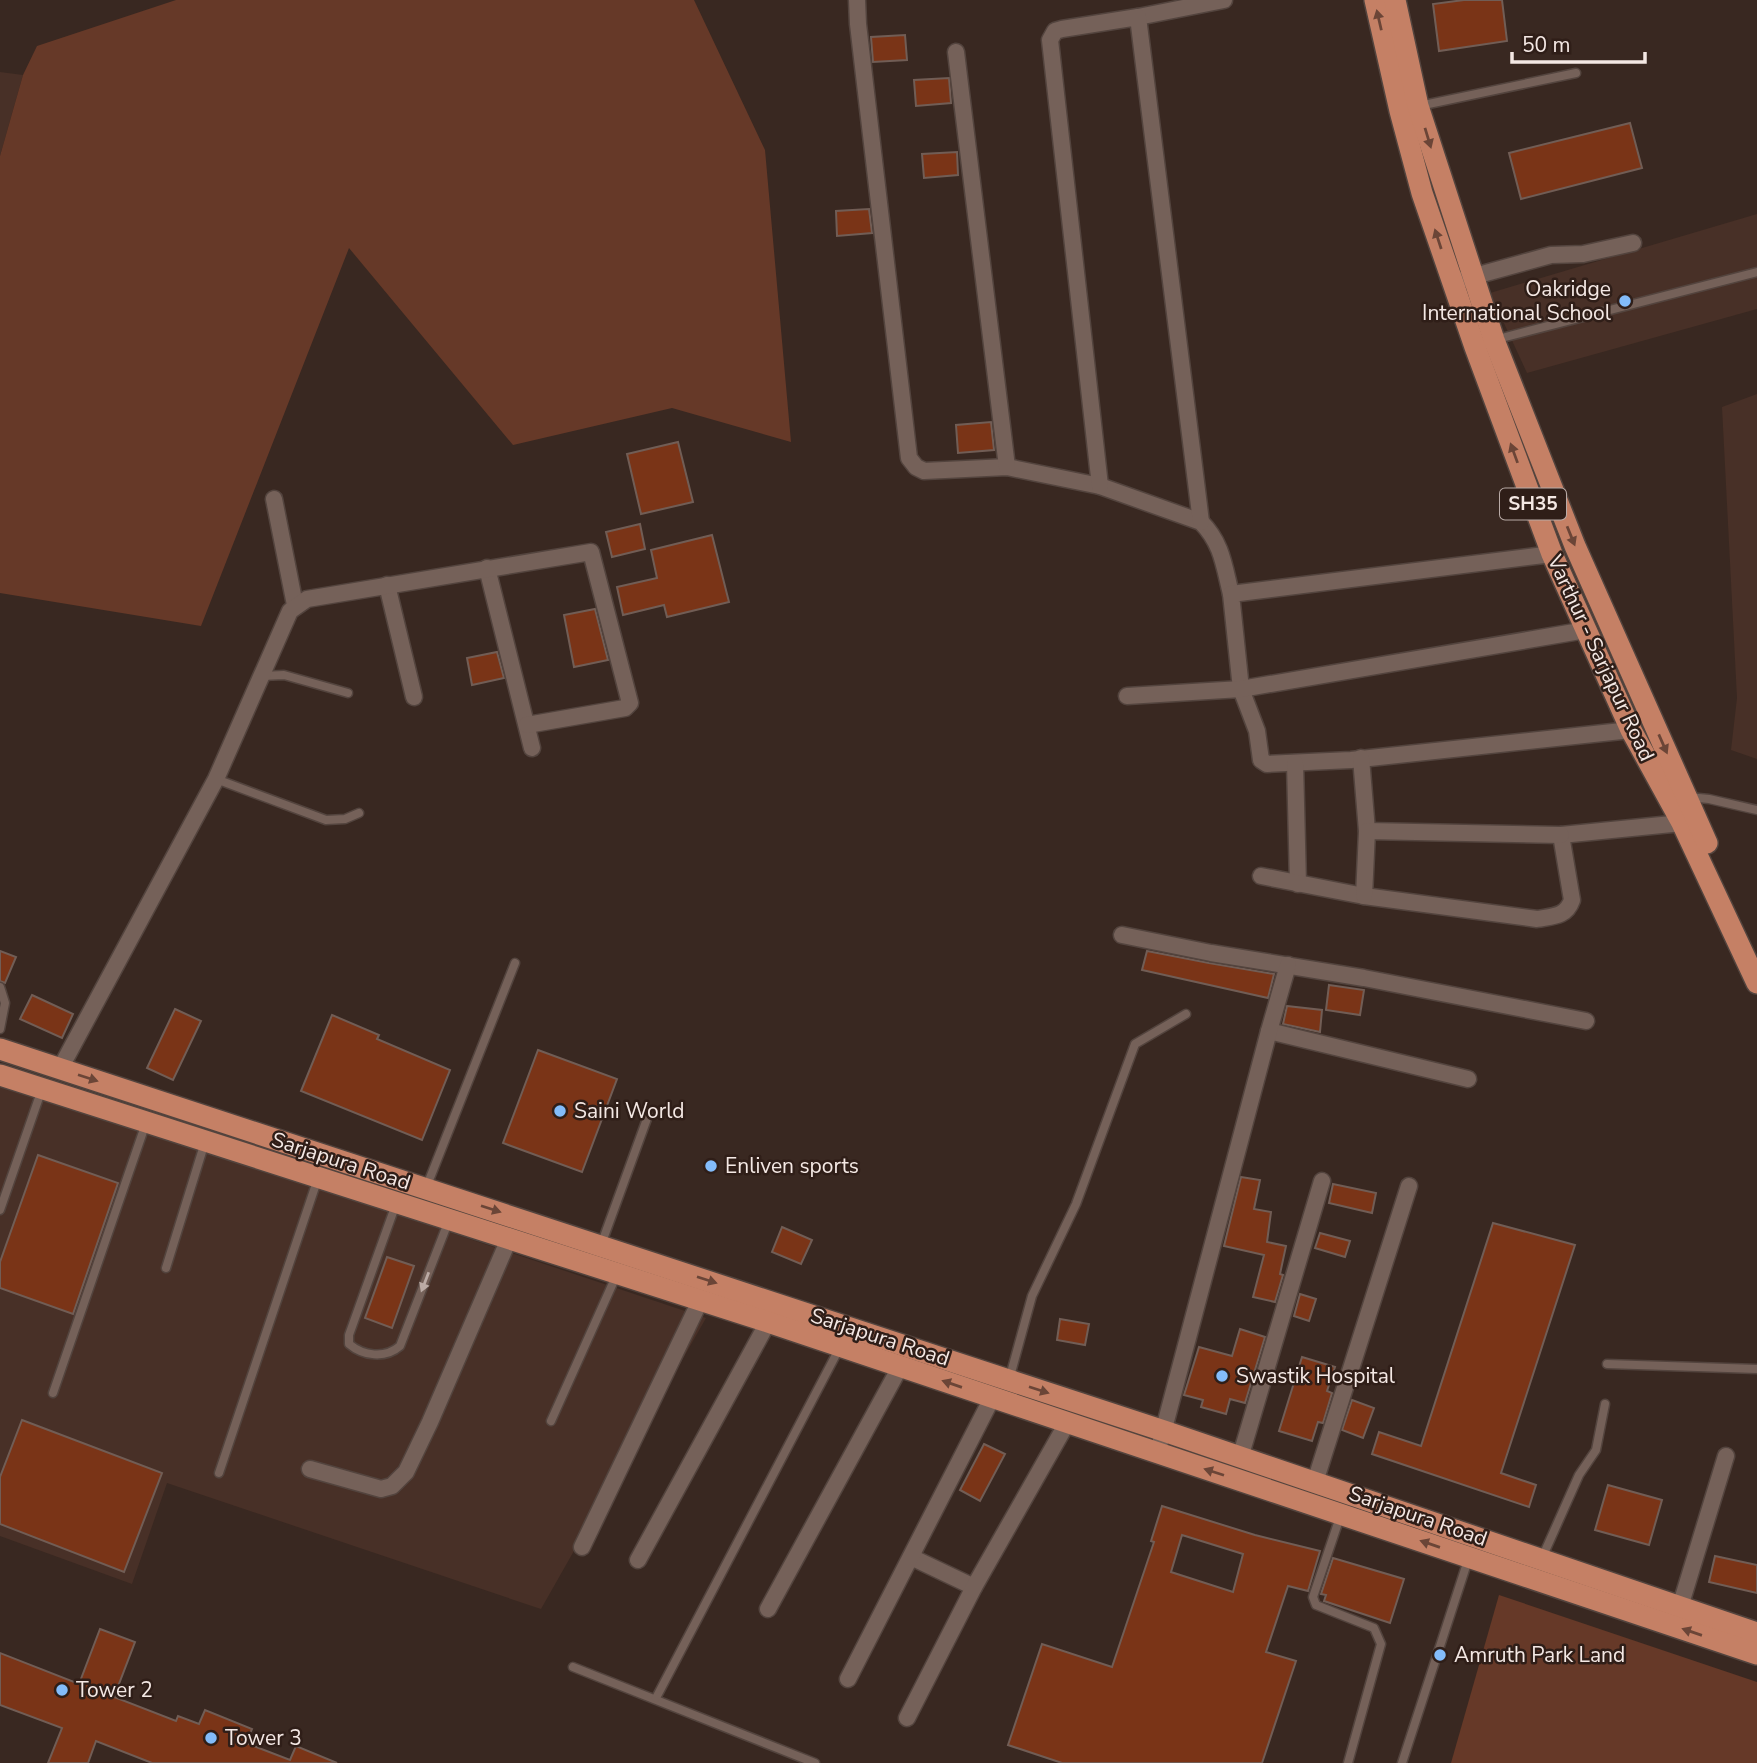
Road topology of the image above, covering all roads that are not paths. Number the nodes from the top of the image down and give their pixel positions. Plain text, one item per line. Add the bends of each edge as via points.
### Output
1 (857, 0) edge
2 (1224, 0) edge
3 (1375, 0) edge
4 (1395, 0) edge
5 (1138, 17) junction
6 (956, 52) dead end
7 (1576, 73) dead end
8 (1409, 108) junction
9 (1633, 243) dead end
10 (1757, 272) edge
11 (1462, 279) junction
12 (1484, 343) junction
13 (1007, 467) junction
14 (1100, 486) junction
15 (275, 499) dead end
16 (1202, 522) junction
17 (1552, 554) junction
18 (487, 568) junction
19 (387, 585) junction
20 (1231, 594) junction
21 (295, 605) junction
22 (1586, 630) junction
23 (261, 676) junction
24 (1241, 689) junction
25 (348, 693) dead end
26 (1127, 696) dead end
27 (414, 697) dead end
28 (527, 725) junction
29 (1631, 730) junction
30 (531, 748) dead end
31 (1361, 758) junction
32 (1295, 762) junction
33 (216, 779) junction
34 (1679, 799) junction
35 (1757, 810) edge
36 (359, 813) dead end
37 (1682, 823) junction
38 (1367, 831) junction
39 (1561, 835) junction
40 (1261, 876) dead end
41 (1298, 884) junction
42 (1364, 896) junction
43 (1122, 935) dead end
44 (515, 963) dead end
45 (1288, 965) junction
46 (1756, 972) edge
47 (0, 988) edge
48 (1186, 1014) dead end
49 (1586, 1021) dead end
50 (0, 1029) edge
51 (1269, 1031) junction
52 (0, 1049) edge
53 (60, 1069) junction
54 (0, 1075) edge
55 (1468, 1079) dead end
56 (42, 1089) junction
57 (648, 1116) dead end
58 (146, 1123) junction
59 (205, 1142) junction
60 (318, 1178) junction
61 (1322, 1181) dead end
62 (1409, 1186) dead end
63 (426, 1188) junction
64 (397, 1202) junction
65 (452, 1208) junction
66 (0, 1210) edge
67 (509, 1239) junction
68 (600, 1245) junction
69 (166, 1268) dead end
70 (617, 1274) junction
71 (700, 1301) junction
72 (768, 1322) junction
73 (840, 1347) junction
74 (1607, 1364) dead end
75 (900, 1367) junction
76 (1757, 1369) edge
77 (1009, 1380) junction
78 (53, 1392) dead end
79 (992, 1398) junction
80 (1605, 1404) dead end
81 (551, 1421) dead end
82 (1067, 1423) junction
83 (1164, 1431) junction
84 (1157, 1453) junction
85 (1726, 1456) dead end
86 (1240, 1458) junction
87 (310, 1469) dead end
88 (219, 1473) dead end
89 (1315, 1482) junction
90 (1341, 1514) junction
91 (582, 1547) dead end
92 (911, 1557) junction
93 (1469, 1557) junction
94 (1542, 1559) junction
95 (638, 1560) dead end
96 (974, 1587) junction
97 (1680, 1607) junction
98 (768, 1609) dead end
99 (1757, 1633) edge
100 (1757, 1654) edge
101 (573, 1667) dead end
102 (849, 1679) dead end
103 (656, 1698) junction
104 (907, 1718) dead end
105 (815, 1763) edge
106 (1348, 1763) edge
107 (1402, 1763) edge

1 - 13 street via 909,458 924,471
2 - 5 street
8 -> 3 main road, Varthur - Sarjapur Road / SH35
4 - 8 main road, Varthur - Sarjapur Road / SH35
5 - 14 street via 1062,29 1051,40
5 - 16 street
6 - 13 street
7 - 8 lane
8 - 11 main road, Varthur - Sarjapur Road / SH35 via 1423,193
9 - 11 street via 1583,254 1551,255
10 - 12 lane
11 - 12 main road, Varthur - Sarjapur Road / SH35
17 -> 12 main road, Varthur - Sarjapur Road / SH35
12 -> 34 main road, Varthur - Sarjapur Road / SH35 via 1575,546
13 - 14 street
14 - 16 street
15 - 21 street
16 - 20 street via 1219,546
17 - 20 street
17 - 22 main road, Varthur - Sarjapur Road / SH35
18 - 19 street
18 - 28 street
18 - 28 street via 588,551 593,555 630,703
19 - 21 street
19 - 27 street
20 - 24 street
21 - 23 street
22 - 24 street
22 - 29 main road, Varthur - Sarjapur Road / SH35
23 - 25 lane via 284,675
23 - 33 street
24 - 26 street
24 - 32 street via 1257,731 1261,761
28 - 30 street
29 - 31 street
29 - 34 main road, Varthur - Sarjapur Road / SH35
31 - 32 street
31 - 38 street
32 - 41 street
33 - 36 lane via 326,820
33 - 53 street
34 - 35 lane via 1709,799
34 - 37 main road, Varthur - Sarjapur Road / SH35
34 - 46 main road, Varthur - Sarjapur Road / SH35
37 - 39 street
37 - 46 main road, Varthur - Sarjapur Road / SH35
38 - 39 street
38 - 42 street
39 - 42 street via 1572,900 1568,910 1557,916 1537,919
40 - 41 street
41 - 42 street
43 - 45 street
44 - 63 lane
45 - 49 street
45 - 51 street
47 - 50 lane via 5,1003
48 - 77 lane via 1135,1044 1076,1204 1032,1296
51 - 55 street
51 - 83 street
52 - 53 main road, Sarjapura Road
53 -> 63 main road, Sarjapura Road
54 - 56 main road, Sarjapura Road
56 - 58 main road, Sarjapura Road
56 - 66 lane
57 - 68 lane
58 - 59 main road, Sarjapura Road
58 - 78 lane
59 - 60 main road, Sarjapura Road
59 - 69 lane
60 - 64 main road, Sarjapura Road
60 - 88 lane
61 - 86 street
62 - 89 street
63 - 65 main road, Sarjapura Road
64 - 65 main road, Sarjapura Road
65 -> 64 lane via 400,1346 379,1356 357,1350 349,1344 349,1335
65 - 67 main road, Sarjapura Road
65 -> 68 main road, Sarjapura Road
67 - 70 main road, Sarjapura Road
67 - 87 street via 407,1472 392,1486 381,1489
68 -> 77 main road, Sarjapura Road
70 - 71 main road, Sarjapura Road
70 - 81 lane
71 - 72 main road, Sarjapura Road
71 - 91 street
72 - 73 main road, Sarjapura Road
72 - 95 street
73 - 75 main road, Sarjapura Road
73 - 103 lane
74 - 76 lane
79 -> 75 main road, Sarjapura Road
75 - 98 street
77 -> 83 main road, Sarjapura Road
79 - 82 main road, Sarjapura Road
79 - 92 street
80 - 94 lane via 1596,1450 1579,1475
82 - 84 main road, Sarjapura Road
82 - 96 street
83 - 84 street
83 - 86 main road, Sarjapura Road
90 -> 84 main road, Sarjapura Road
85 - 97 street
86 - 89 main road, Sarjapura Road
89 - 94 main road, Sarjapura Road
93 -> 90 main road, Sarjapura Road
90 - 106 lane via 1314,1602 1374,1628 1381,1644
92 - 96 street
92 - 102 street
100 -> 93 main road, Sarjapura Road
93 - 107 lane
94 - 97 main road, Sarjapura Road
96 - 104 street
97 - 99 main road, Sarjapura Road
101 - 103 lane
103 - 105 lane

